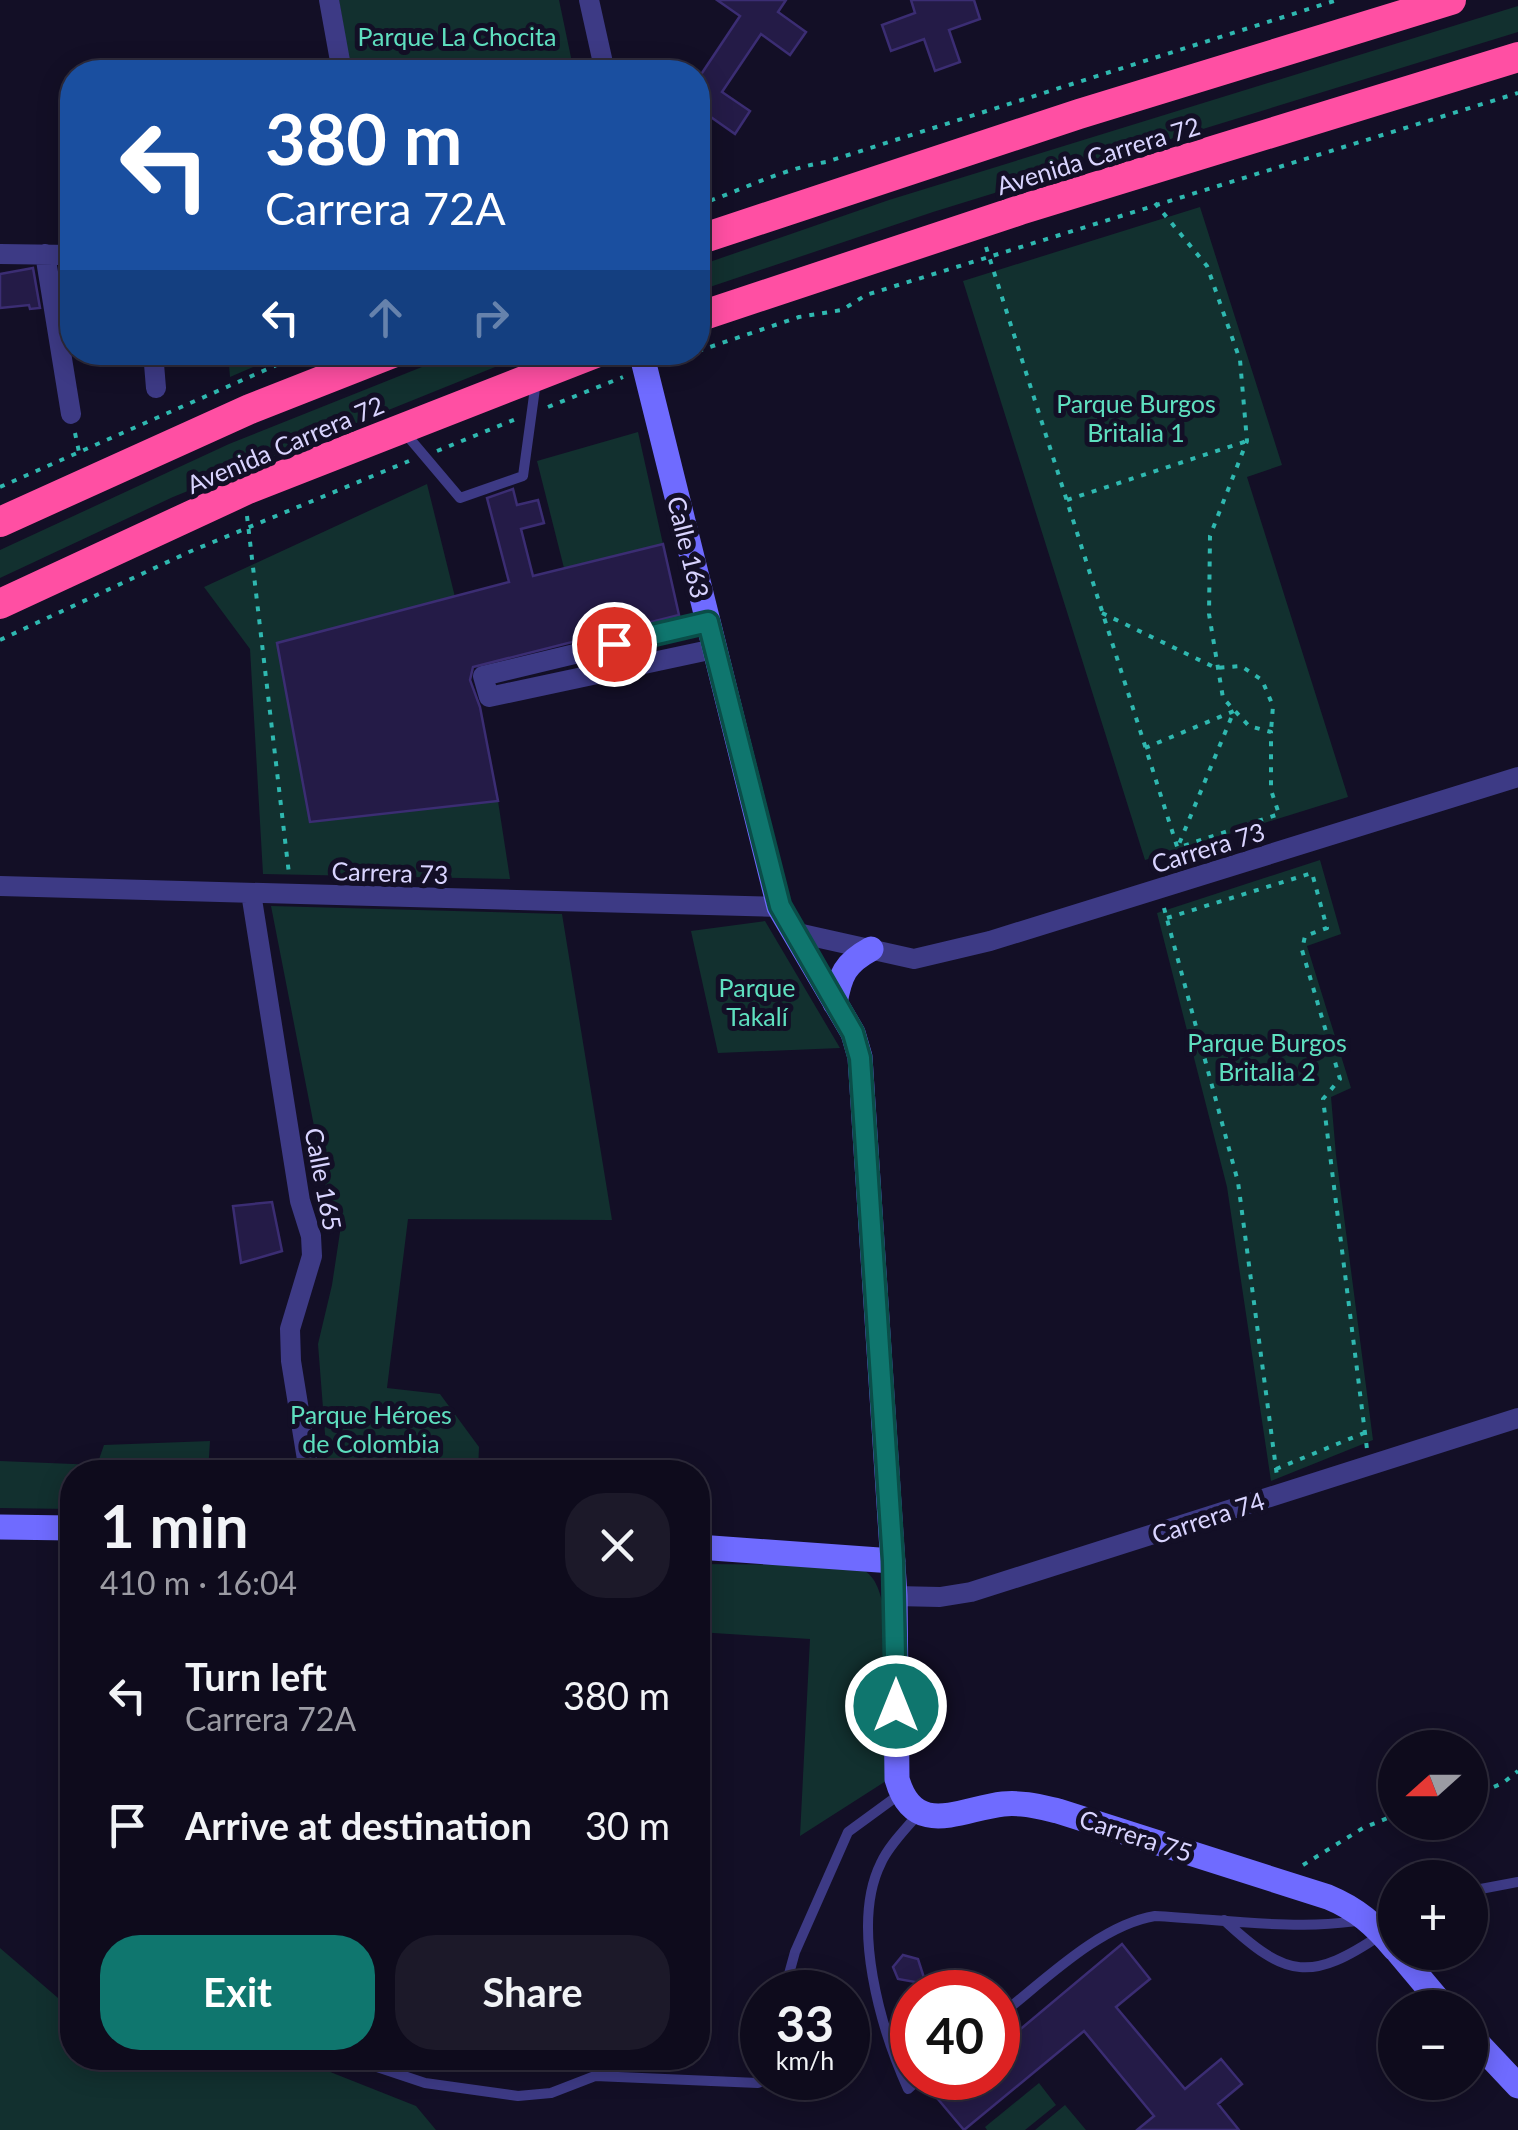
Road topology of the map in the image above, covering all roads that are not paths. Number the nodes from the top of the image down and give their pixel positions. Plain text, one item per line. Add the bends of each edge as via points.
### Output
1 (329, 0) edge
2 (589, 0) edge
3 (1452, 0) edge
4 (1518, 57) edge
5 (340, 60) edge
6 (602, 60) edge
7 (710, 236) edge
8 (0, 254) edge
9 (45, 254) junction
10 (60, 254) edge
11 (710, 313) edge
12 (60, 343) edge
13 (64, 365) edge
14 (155, 365) edge
15 (361, 365) edge
16 (564, 365) edge
17 (644, 365) edge
18 (537, 375) junction
19 (156, 388) dead end
20 (72, 414) dead end
21 (401, 428) junction
22 (0, 522) edge
23 (0, 604) edge
24 (708, 622) junction
25 (648, 637) junction
26 (714, 649) junction
27 (654, 662) junction
28 (1518, 777) edge
29 (0, 886) edge
30 (251, 893) junction
31 (780, 906) junction
32 (793, 932) junction
33 (871, 949) junction
34 (835, 1003) junction
35 (1518, 1418) edge
36 (306, 1460) edge
37 (0, 1527) edge
38 (60, 1528) edge
39 (710, 1548) edge
40 (893, 1561) junction
41 (895, 1596) junction
42 (901, 1794) junction
43 (919, 1812) junction
44 (1518, 1882) edge
45 (1488, 1888) edge
46 (1223, 1919) junction
47 (1378, 1927) edge
48 (1378, 1933) edge
49 (1378, 1940) edge
50 (790, 1970) edge
51 (1415, 1970) edge
52 (1430, 1990) edge
53 (1020, 2000) edge
54 (890, 2049) edge
55 (1488, 2054) edge
56 (386, 2070) edge
57 (740, 2081) edge
58 (1518, 2086) edge

1 - 5 street
2 - 6 street
3 - 7 highway, Avenida Carrera 72
4 - 11 highway, Avenida Carrera 72
8 - 9 street
9 - 10 street
9 - 12 street
13 - 20 street
14 - 19 street
15 - 22 highway, Avenida Carrera 72
16 - 18 highway, Avenida Carrera 72
17 - 24 street, Calle 163
18 - 21 highway, Avenida Carrera 72
18 - 21 lane via 523,476 460,498
21 - 23 highway, Avenida Carrera 72 via 244,491
24 - 25 street
24 - 26 street, Calle 163
25 - 27 street
25 - 27 street via 484,676 488,697
26 - 27 street
26 - 31 street, Calle 163
28 - 33 street, Carrera 73 via 990,941 914,958
29 - 30 street, Carrera 73
30 - 31 street, Carrera 73
30 - 36 street, Calle 165 via 311,1236 309,1270 290,1329
31 - 32 street, Calle 163
32 - 33 street, Carrera 73
32 - 34 street, Calle 163
33 - 34 street via 843,969
34 - 40 street, Calle 163 via 853,1033 864,1080
35 - 41 street, Carrera 74 via 971,1592
37 - 38 street
39 - 40 street
40 - 41 street, Calle 163
41 - 42 street, Calle 163
42 - 43 street
42 - 50 lane via 848,1832
43 - 47 street, Carrera 75 via 934,1817 1020,1803 1058,1810 1350,1906
43 - 54 lane via 881,1862 867,1903 875,1991
44 - 45 lane
46 - 48 lane
46 - 49 lane via 1290,1967 1336,1963
46 - 53 lane via 1155,1916 1110,1931
51 - 52 street
55 - 58 street
56 - 57 lane via 425,2083 518,2096 551,2093 595,2076

